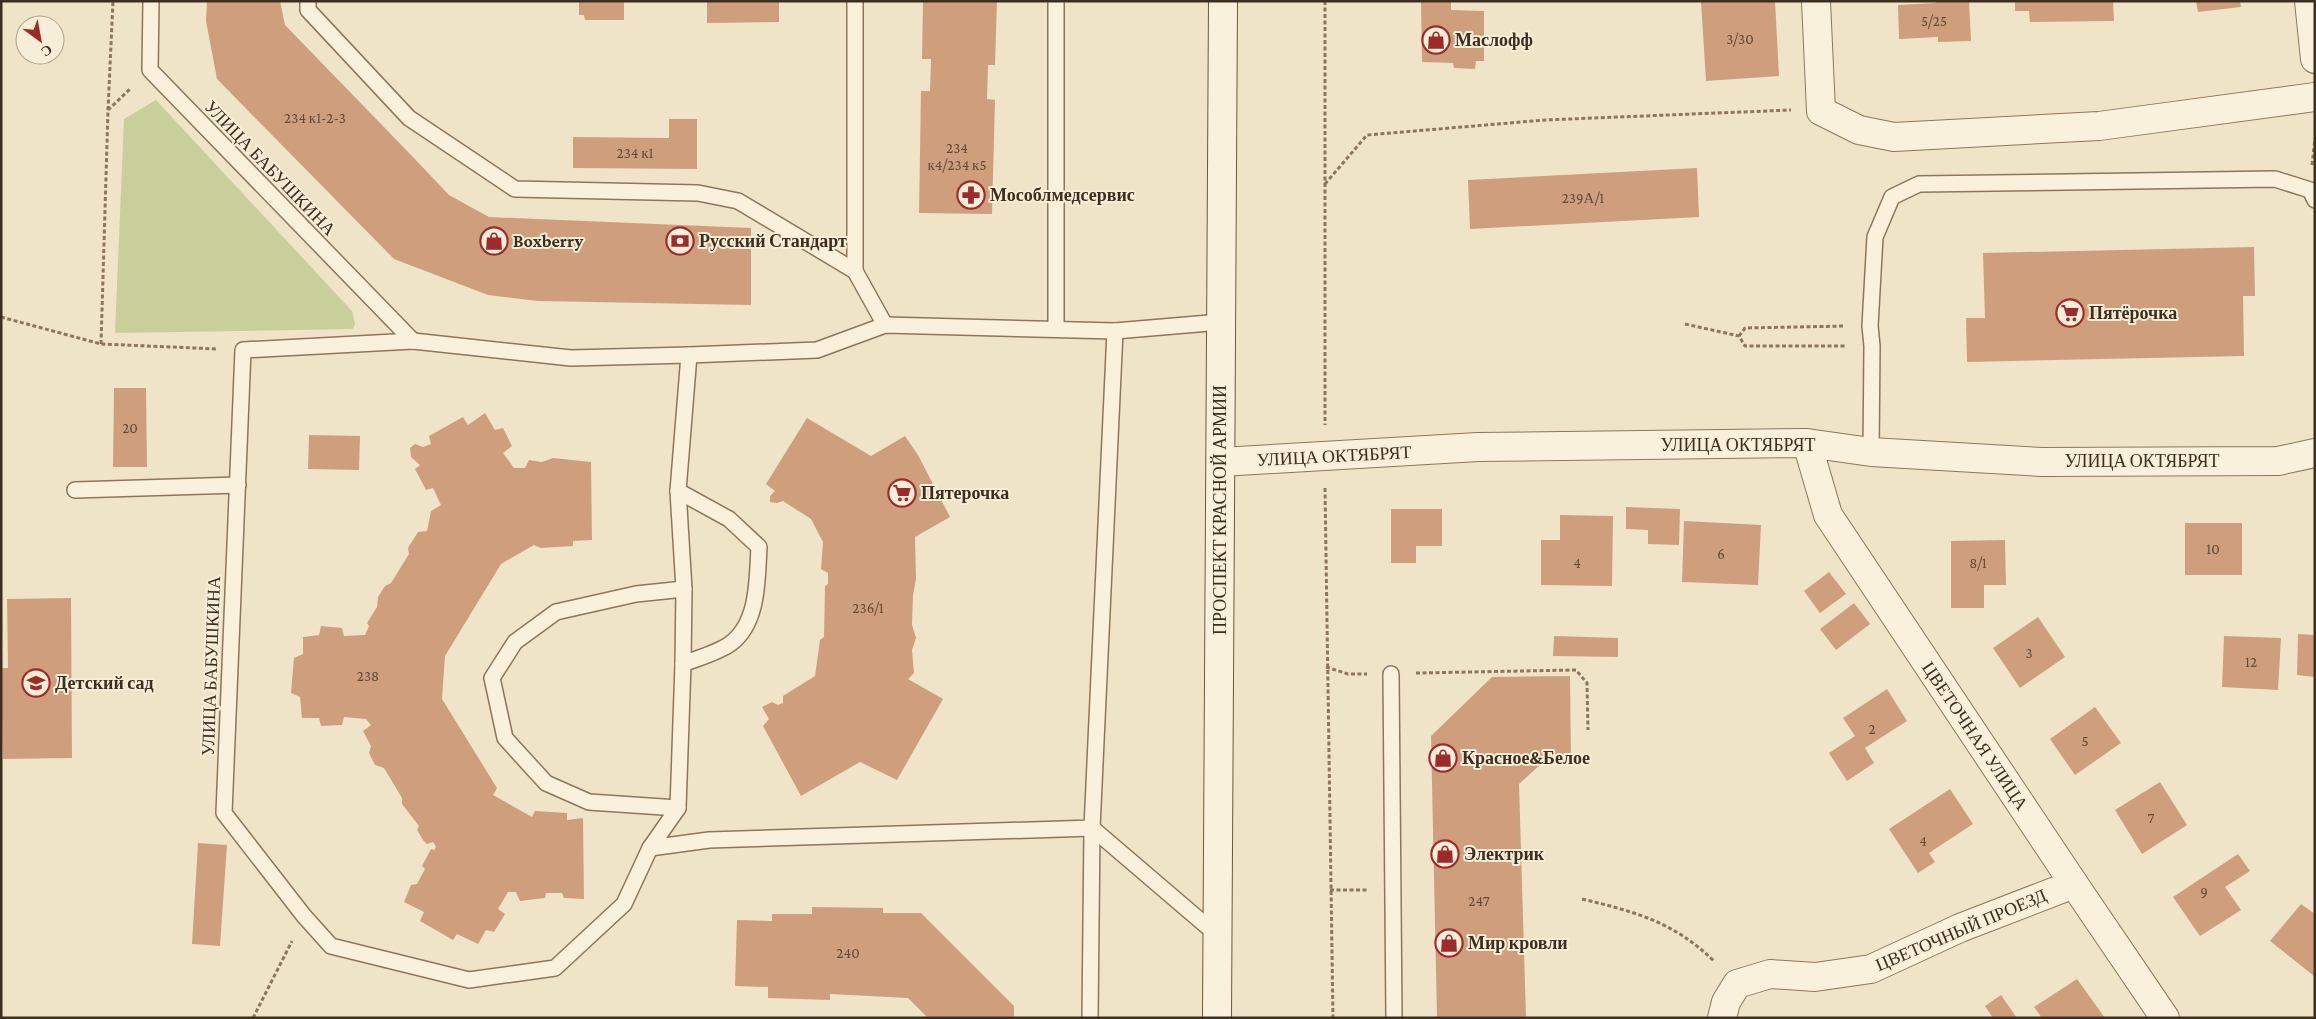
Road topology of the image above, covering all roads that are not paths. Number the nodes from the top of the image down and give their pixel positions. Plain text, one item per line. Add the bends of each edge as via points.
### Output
1 (151, 1) edge
2 (308, 1) edge
3 (855, 1) edge
4 (1056, 1) edge
5 (1223, 1) edge
6 (1816, 1) edge
7 (2309, 1) edge
8 (2315, 59) edge
9 (2315, 97) edge
10 (2315, 200) edge
11 (855, 271) junction
12 (1222, 322) junction
13 (885, 325) junction
14 (1056, 329) junction
15 (1114, 330) junction
16 (413, 341) junction
17 (689, 355) junction
18 (1807, 443) junction
19 (1871, 452) junction
20 (2315, 453) edge
21 (1220, 462) junction
22 (238, 485) junction
23 (75, 490) dead end
24 (678, 491) junction
25 (684, 589) junction
26 (684, 664) junction
27 (1391, 674) road end
28 (678, 808) junction
29 (1092, 828) junction
30 (650, 848) junction
31 (2074, 884) junction
32 (1216, 934) junction
33 (1090, 1018) edge
34 (1217, 1018) edge
35 (1394, 1018) edge
36 (1722, 1018) edge
37 (2166, 1018) edge

1 - 16 lane, УЛИЦА БАБУШКИНА via 150,70
2 - 11 lane via 308,10 409,118 515,189 698,194 738,201
3 - 11 lane
4 - 14 lane
5 - 12 street, ПРОСПЕКТ КРАСНОЙ АРМИИ
6 - 9 street via 1822,110 1859,130 1894,137 2099,126
7 - 8 street
10 - 19 lane via 2310,190 2275,179 1920,184 1892,197 1875,237 1870,326
11 - 13 lane
12 - 15 lane
12 - 21 street, ПРОСПЕКТ КРАСНОЙ АРМИИ
13 - 14 lane
13 - 17 lane via 817,350
14 - 15 lane
15 - 29 lane
16 - 17 lane via 571,358
16 - 22 lane, УЛИЦА БАБУШКИНА via 243,350
17 - 24 lane
18 - 19 street, УЛИЦА ОКТЯБРЯТ
18 - 21 street, УЛИЦА ОКТЯБРЯТ via 1478,447
18 - 31 street, ЦВЕТОЧНАЯ УЛИЦА via 1828,515
19 - 20 street, УЛИЦА ОКТЯБРЯТ via 2042,462 2278,461
21 - 32 street, ПРОСПЕКТ КРАСНОЙ АРМИИ
22 - 23 lane
22 - 30 lane, УЛИЦА БАБУШКИНА via 224,813 331,946 469,980 555,968 624,904
24 - 25 lane
24 - 26 lane via 729,519 759,547 757,585 749,621 730,643
25 - 26 lane
25 - 28 lane via 636,594 556,612 515,642 492,678 505,738 546,783 589,802
26 - 28 lane
27 - 35 lane
28 - 30 lane
29 - 30 lane via 709,840
29 - 32 lane
29 - 33 lane
31 - 36 street, ЦВЕТОЧНЫЙ ПРОЕЗД via 1960,928 1871,969 1816,977 1770,974 1737,984 1726,1002
31 - 37 street, ЦВЕТОЧНАЯ УЛИЦА
32 - 34 street, ПРОСПЕКТ КРАСНОЙ АРМИИ

